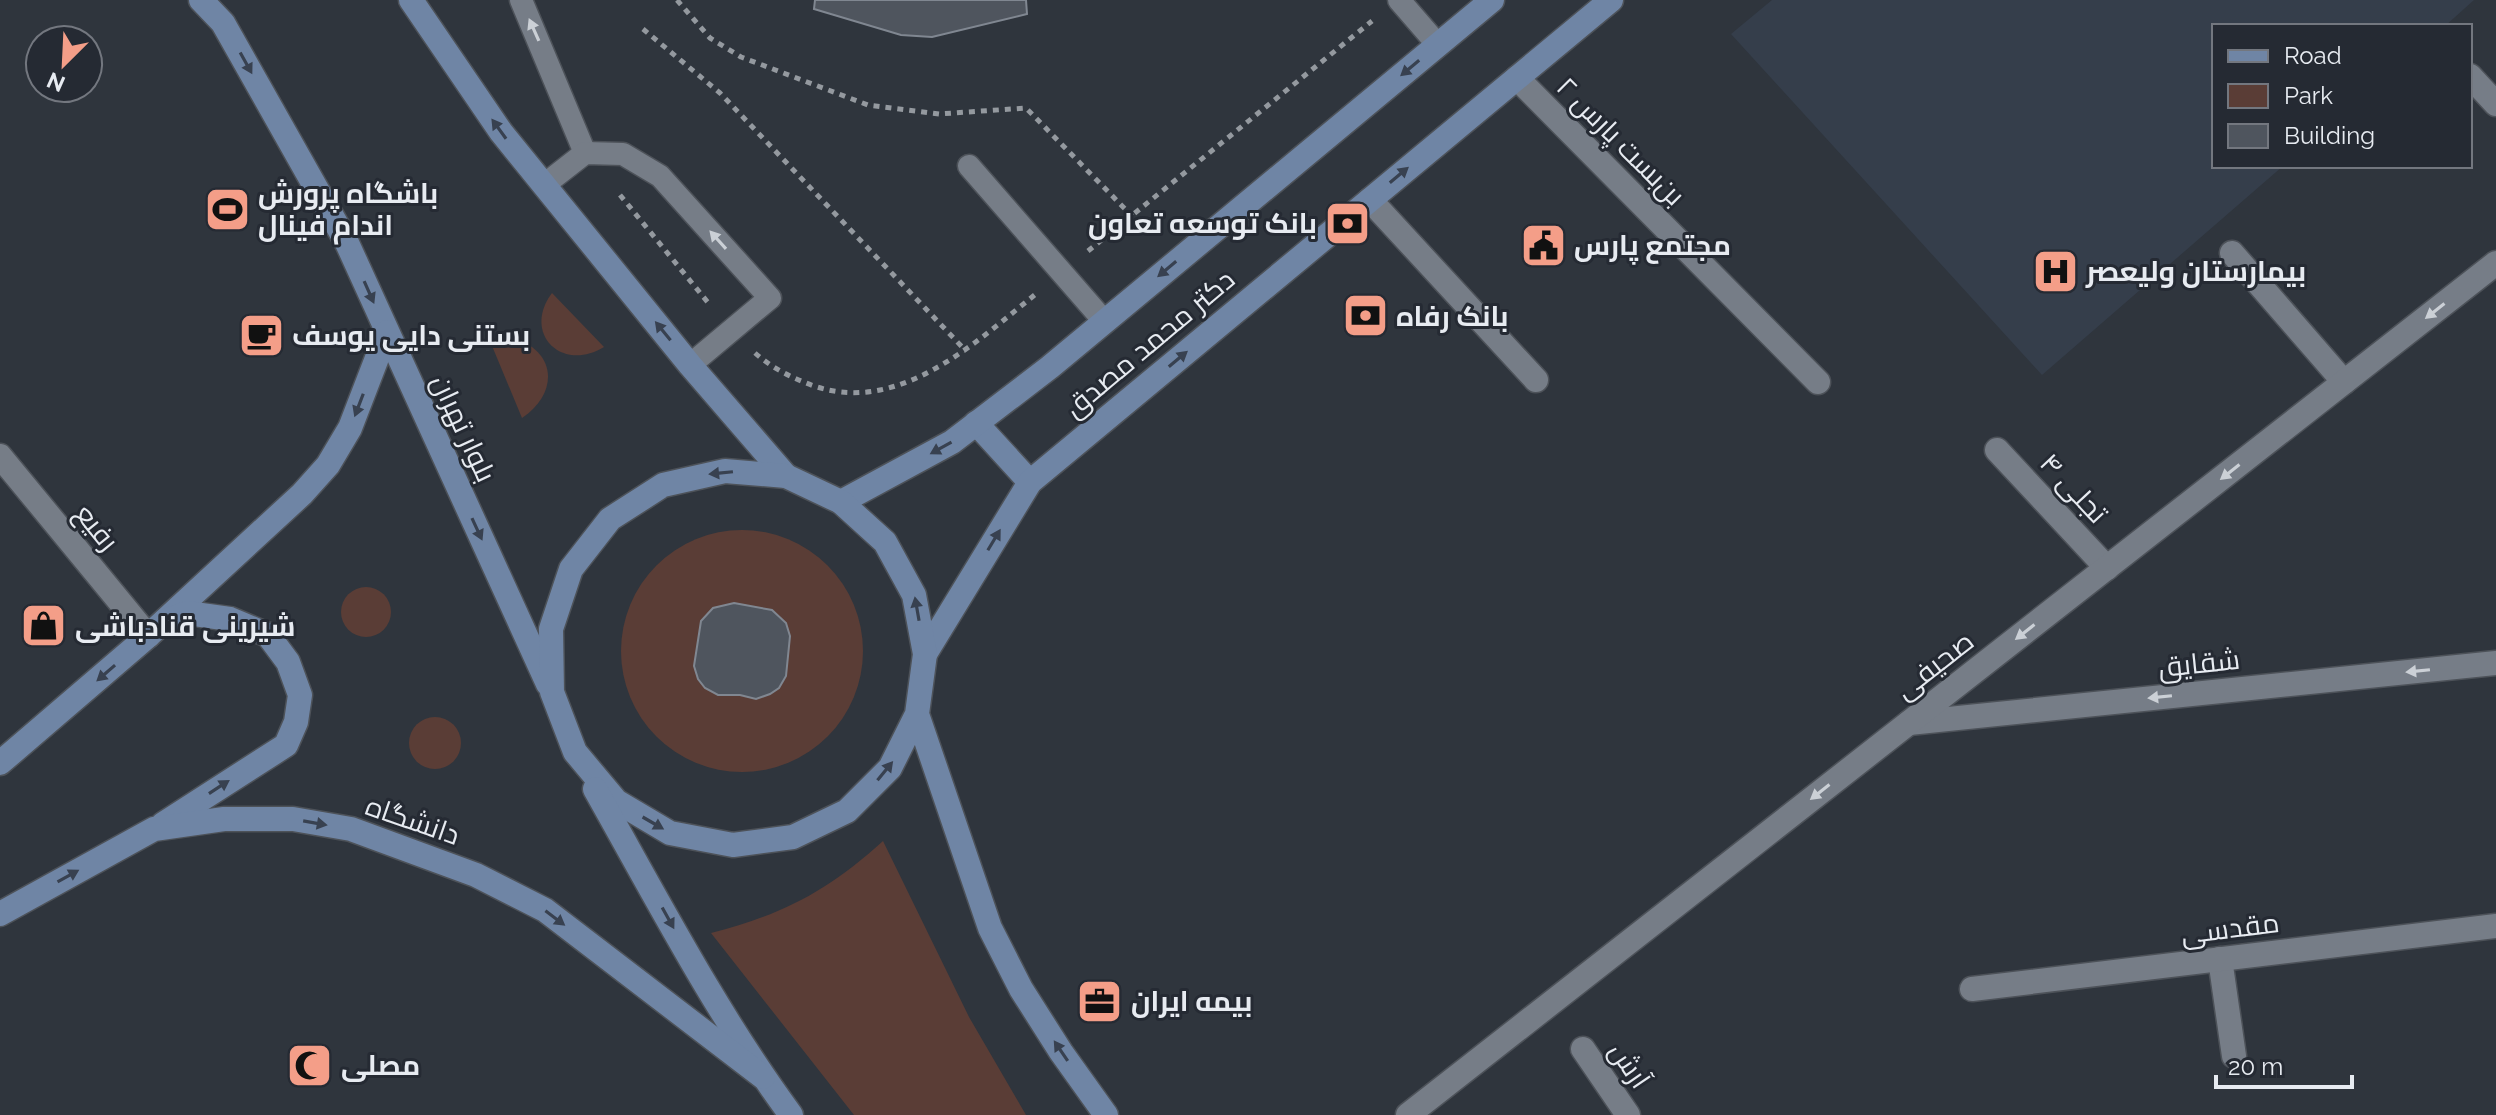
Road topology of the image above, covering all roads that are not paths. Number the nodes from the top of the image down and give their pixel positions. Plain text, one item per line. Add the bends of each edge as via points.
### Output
1 (201, 0) edge
2 (212, 0) edge
3 (411, 0) edge
4 (521, 0) edge
5 (1399, 0) edge
6 (1492, 0) edge
7 (1611, 0) edge
8 (223, 23) junction
9 (1438, 45) junction
10 (1517, 78) junction
11 (2472, 78) edge
12 (2496, 104) edge
13 (585, 153) junction
14 (969, 166) dead end
15 (544, 185) junction
16 (1370, 200) junction
17 (2232, 253) dead end
18 (2496, 263) edge
19 (1104, 321) junction
20 (387, 332) junction
21 (690, 365) junction
22 (1536, 380) dead end
23 (1818, 382) dead end
24 (2344, 382) junction
25 (976, 423) junction
26 (1997, 450) dead end
27 (0, 456) edge
28 (786, 476) junction
29 (1030, 482) junction
30 (841, 502) junction
31 (2107, 568) junction
32 (156, 629) junction
33 (925, 654) junction
34 (2496, 663) edge
35 (552, 692) junction
36 (917, 714) junction
37 (1909, 723) junction
38 (575, 752) junction
39 (0, 763) edge
40 (154, 829) junction
41 (0, 914) edge
42 (2496, 926) edge
43 (2220, 959) junction
44 (1972, 989) dead end
45 (1583, 1049) dead end
46 (2234, 1056) dead end
47 (763, 1077) junction
48 (791, 1115) edge
49 (1106, 1115) edge
50 (1408, 1115) edge
51 (1628, 1115) edge

1 - 8 main road, بلوار تهران
2 - 8 main road, بلوار تهران
15 -> 3 main road
13 -> 4 lane
5 - 9 lane
6 - 9 main road, دکتر محمد مصدق
7 - 10 main road, دکتر محمد مصدق
8 -> 20 main road, بلوار تهران via 347,243
9 -> 19 main road, دکتر محمد مصدق
16 -> 10 main road, دکتر محمد مصدق
10 - 23 street, بن‌بست پارس ۲
11 - 12 street
13 - 15 lane
21 -> 13 lane via 770,298 660,176 623,154
14 - 19 lane
21 -> 15 main road
16 - 22 street
29 -> 16 main road, دکتر محمد مصدق
17 - 24 street
18 -> 24 street, صحیفی
19 - 25 main road, دکتر محمد مصدق
20 -> 32 main road via 350,428 328,465
20 -> 35 main road, بلوار تهران
21 - 28 main road
24 -> 31 street, صحیفی
25 - 29 main road
25 -> 30 main road, دکتر محمد مصدق via 952,442
26 - 31 street, تجلی ۴
27 - 32 street, رفیع
28 - 30 main road
28 -> 35 main road via 725,471 663,485 610,519 571,569 551,629
33 -> 29 main road, دکتر محمد مصدق
33 -> 30 main road via 914,595 900,568 885,542
31 -> 37 street, صحیفی
32 -> 39 main road
40 -> 32 main road via 286,745 300,695 288,662 268,635 230,619 187,613
33 - 36 main road
34 -> 37 street, شقایق
35 - 38 main road, بلوار تهران
38 -> 36 main road via 616,801 670,833 733,845 793,837 847,811 890,768
49 -> 36 main road via 1021,989 990,928
37 -> 50 street, صحیفی
38 -> 47 main road
41 -> 40 main road, دانشگاه
40 -> 47 main road, دانشگاه via 224,819 293,819 351,829 476,875 545,910
42 - 43 street, مقدسی
43 - 44 street, مقدسی
43 - 46 street
45 - 51 street, آرش
47 - 48 main road

